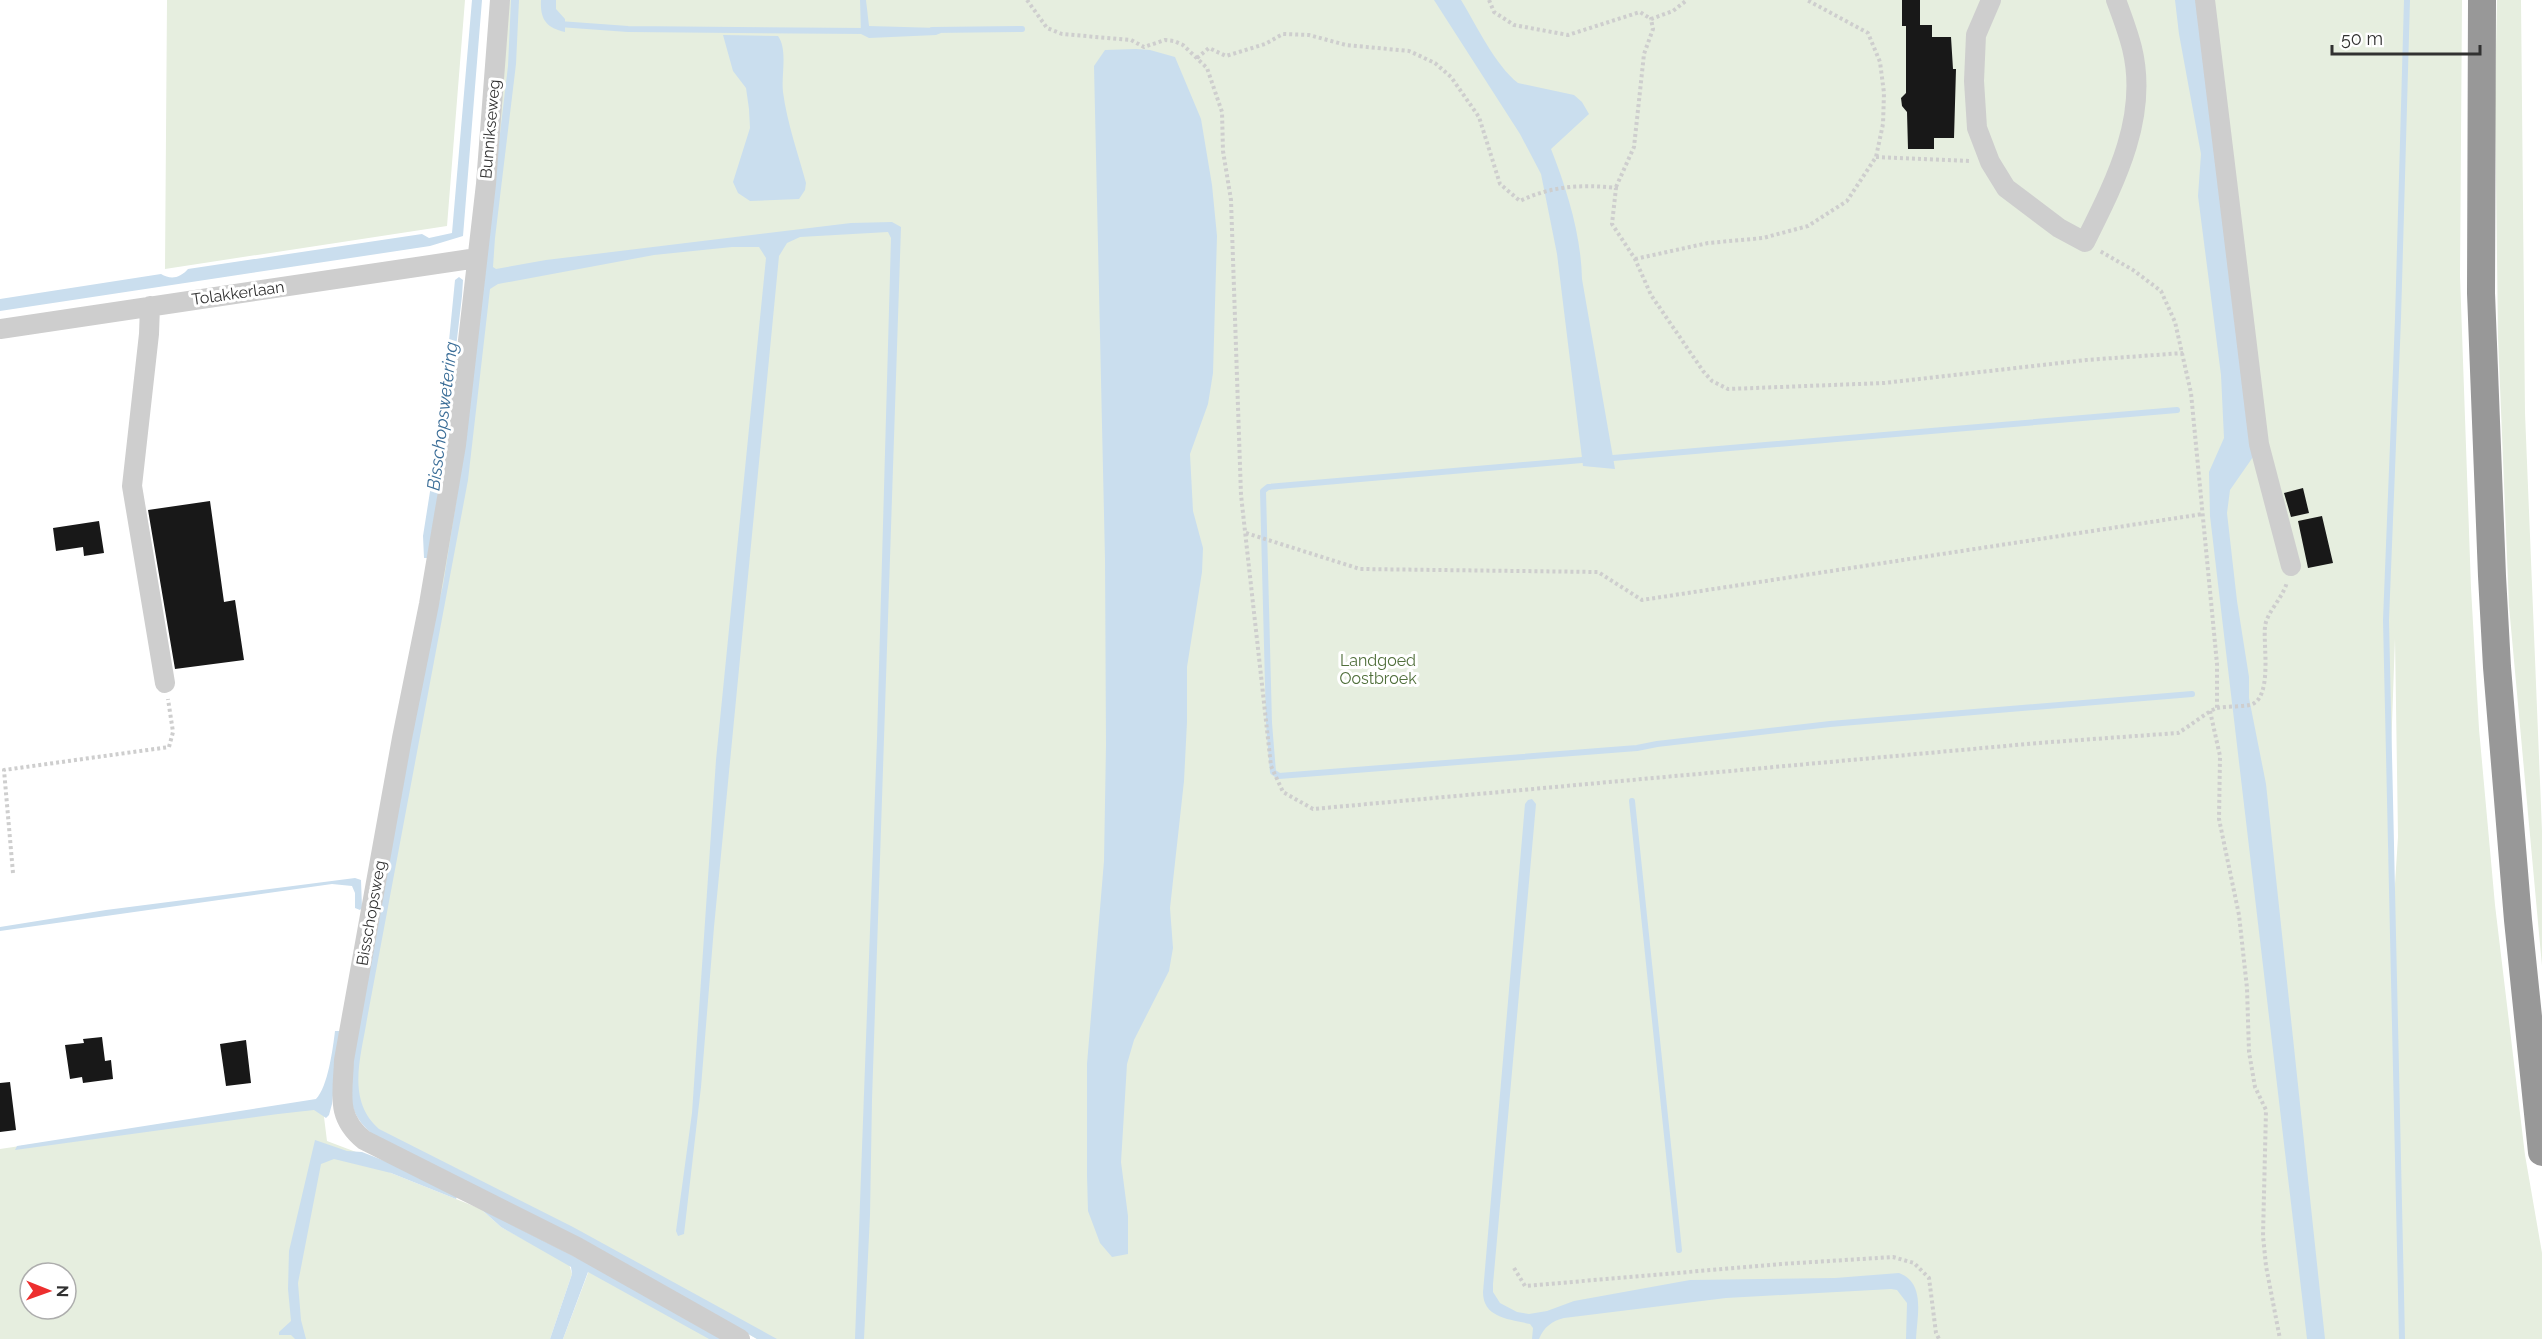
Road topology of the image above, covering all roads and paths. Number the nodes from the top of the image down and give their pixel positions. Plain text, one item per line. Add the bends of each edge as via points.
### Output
1 (500, 0) edge
2 (1027, 0) edge
3 (1489, 0) edge
4 (1687, 0) edge
5 (1807, 0) edge
6 (1991, 0) edge
7 (2116, 0) edge
8 (2205, 0) edge
9 (2482, 0) edge
10 (1652, 19) junction
11 (1197, 58) junction
12 (1876, 157) junction
13 (1990, 162) junction
14 (1616, 188) junction
15 (2085, 242) junction
16 (477, 258) junction
17 (1635, 259) junction
18 (150, 306) junction
19 (0, 329) edge
20 (2183, 353) junction
21 (2203, 514) junction
22 (1246, 533) junction
23 (2291, 566) joint
24 (165, 684) joint
25 (2217, 708) junction
26 (2210, 710) junction
27 (13, 873) dead end
28 (2542, 1152) edge
29 (1514, 1268) dead end
30 (740, 1339) edge
31 (1939, 1339) edge
32 (2280, 1339) edge

1 - 16 street, Bunnikseweg
2 - 11 path via 1047,28 1062,34 1131,40 1144,46 1165,39 1183,45
3 - 10 path via 1494,12 1514,25 1568,35 1640,12
4 - 10 path
5 - 12 path via 1868,33 1880,62 1884,93
6 - 13 street via 1976,35 1974,81 1977,128
7 - 15 street via 2132,50 2137,84 2131,136
8 - 23 street via 2259,444
9 - 28 highway via 2481,293 2493,587 2518,920
10 - 14 path via 1653,29 1644,54 1634,147
11 - 14 path via 1209,48 1226,56 1283,34 1408,51 1435,63 1451,77 1479,117 1500,184 1520,201 1541,190 1594,185
11 - 22 path via 1207,68 1222,112 1223,151 1232,200 1241,495
12 - 13 path
12 - 17 path via 1847,201 1808,226 1763,238 1708,243
13 - 15 street via 2006,188 2059,228
14 - 17 path via 1612,224
15 - 20 path via 2161,291
16 - 18 street, Tolakkerlaan
16 - 30 street, Bisschopsweg via 444,522 344,1060 343,1113 351,1129 364,1140 534,1224
17 - 20 path via 1651,295 1703,371 1728,389 1884,383
18 - 19 street, Tolakkerlaan
18 - 24 street via 132,486
20 - 21 path via 2191,393
21 - 22 path via 1642,600 1598,572 1360,569
21 - 25 path via 2217,664
22 - 26 path via 1271,766 1283,792 1313,809 2178,733 2199,722
23 - 25 path via 2284,593 2265,624 2262,696 2252,704
24 - 27 path via 173,732 169,747 4,770
25 - 26 path
26 - 32 path via 2220,756 2219,819 2239,915 2249,1052 2254,1087 2266,1110 2263,1236
29 - 31 path via 1525,1286 1893,1257 1914,1263 1929,1278

